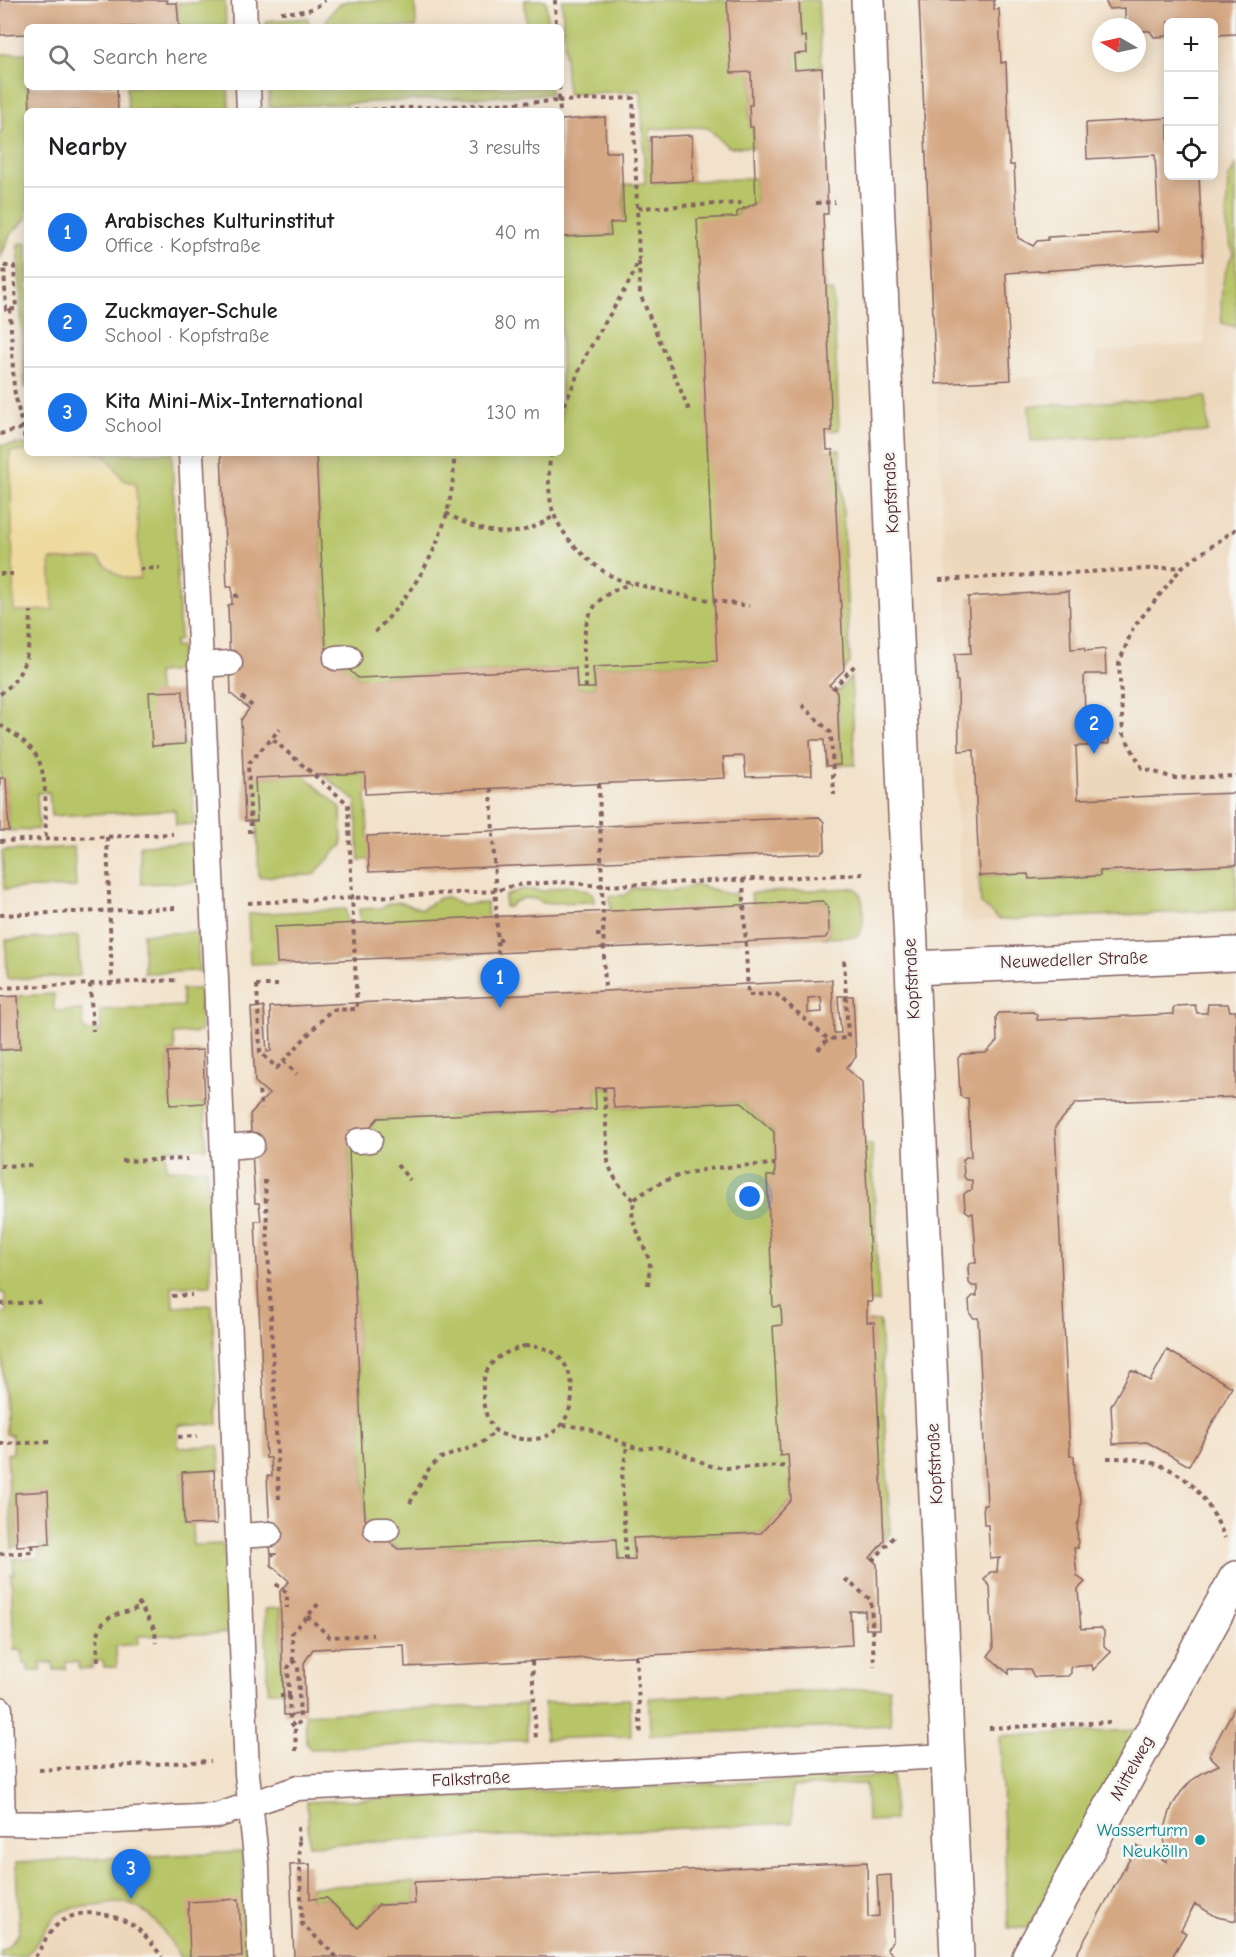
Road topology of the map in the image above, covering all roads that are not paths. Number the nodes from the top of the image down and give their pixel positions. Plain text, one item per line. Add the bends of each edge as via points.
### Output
1 (868, 0) edge
2 (248, 90) edge
3 (249, 108) edge
4 (191, 456) edge
5 (230, 663) dead end
6 (200, 664) junction
7 (1236, 954) edge
8 (912, 968) junction
9 (252, 1145) dead end
10 (223, 1147) junction
11 (270, 1534) dead end
12 (238, 1536) junction
13 (1236, 1578) edge
14 (0, 1709) edge
15 (948, 1756) junction
16 (250, 1804) junction
17 (2, 1823) edge
18 (260, 1957) edge
19 (957, 1957) edge
20 (1029, 1957) edge

1 - 8 street, Kopfstraße
2 - 3 lane
4 - 6 lane
5 - 6 lane
6 - 10 lane
7 - 8 street, Neuwedeller Straße
8 - 15 street, Kopfstraße
9 - 10 lane
10 - 12 lane
11 - 12 lane
12 - 16 lane
13 - 20 street, Mittelweg
14 - 17 lane
15 - 16 lane, Falkstraße via 298,1788
15 - 19 street, Kopfstraße
16 - 17 lane, Falkstraße via 216,1816
16 - 18 lane

